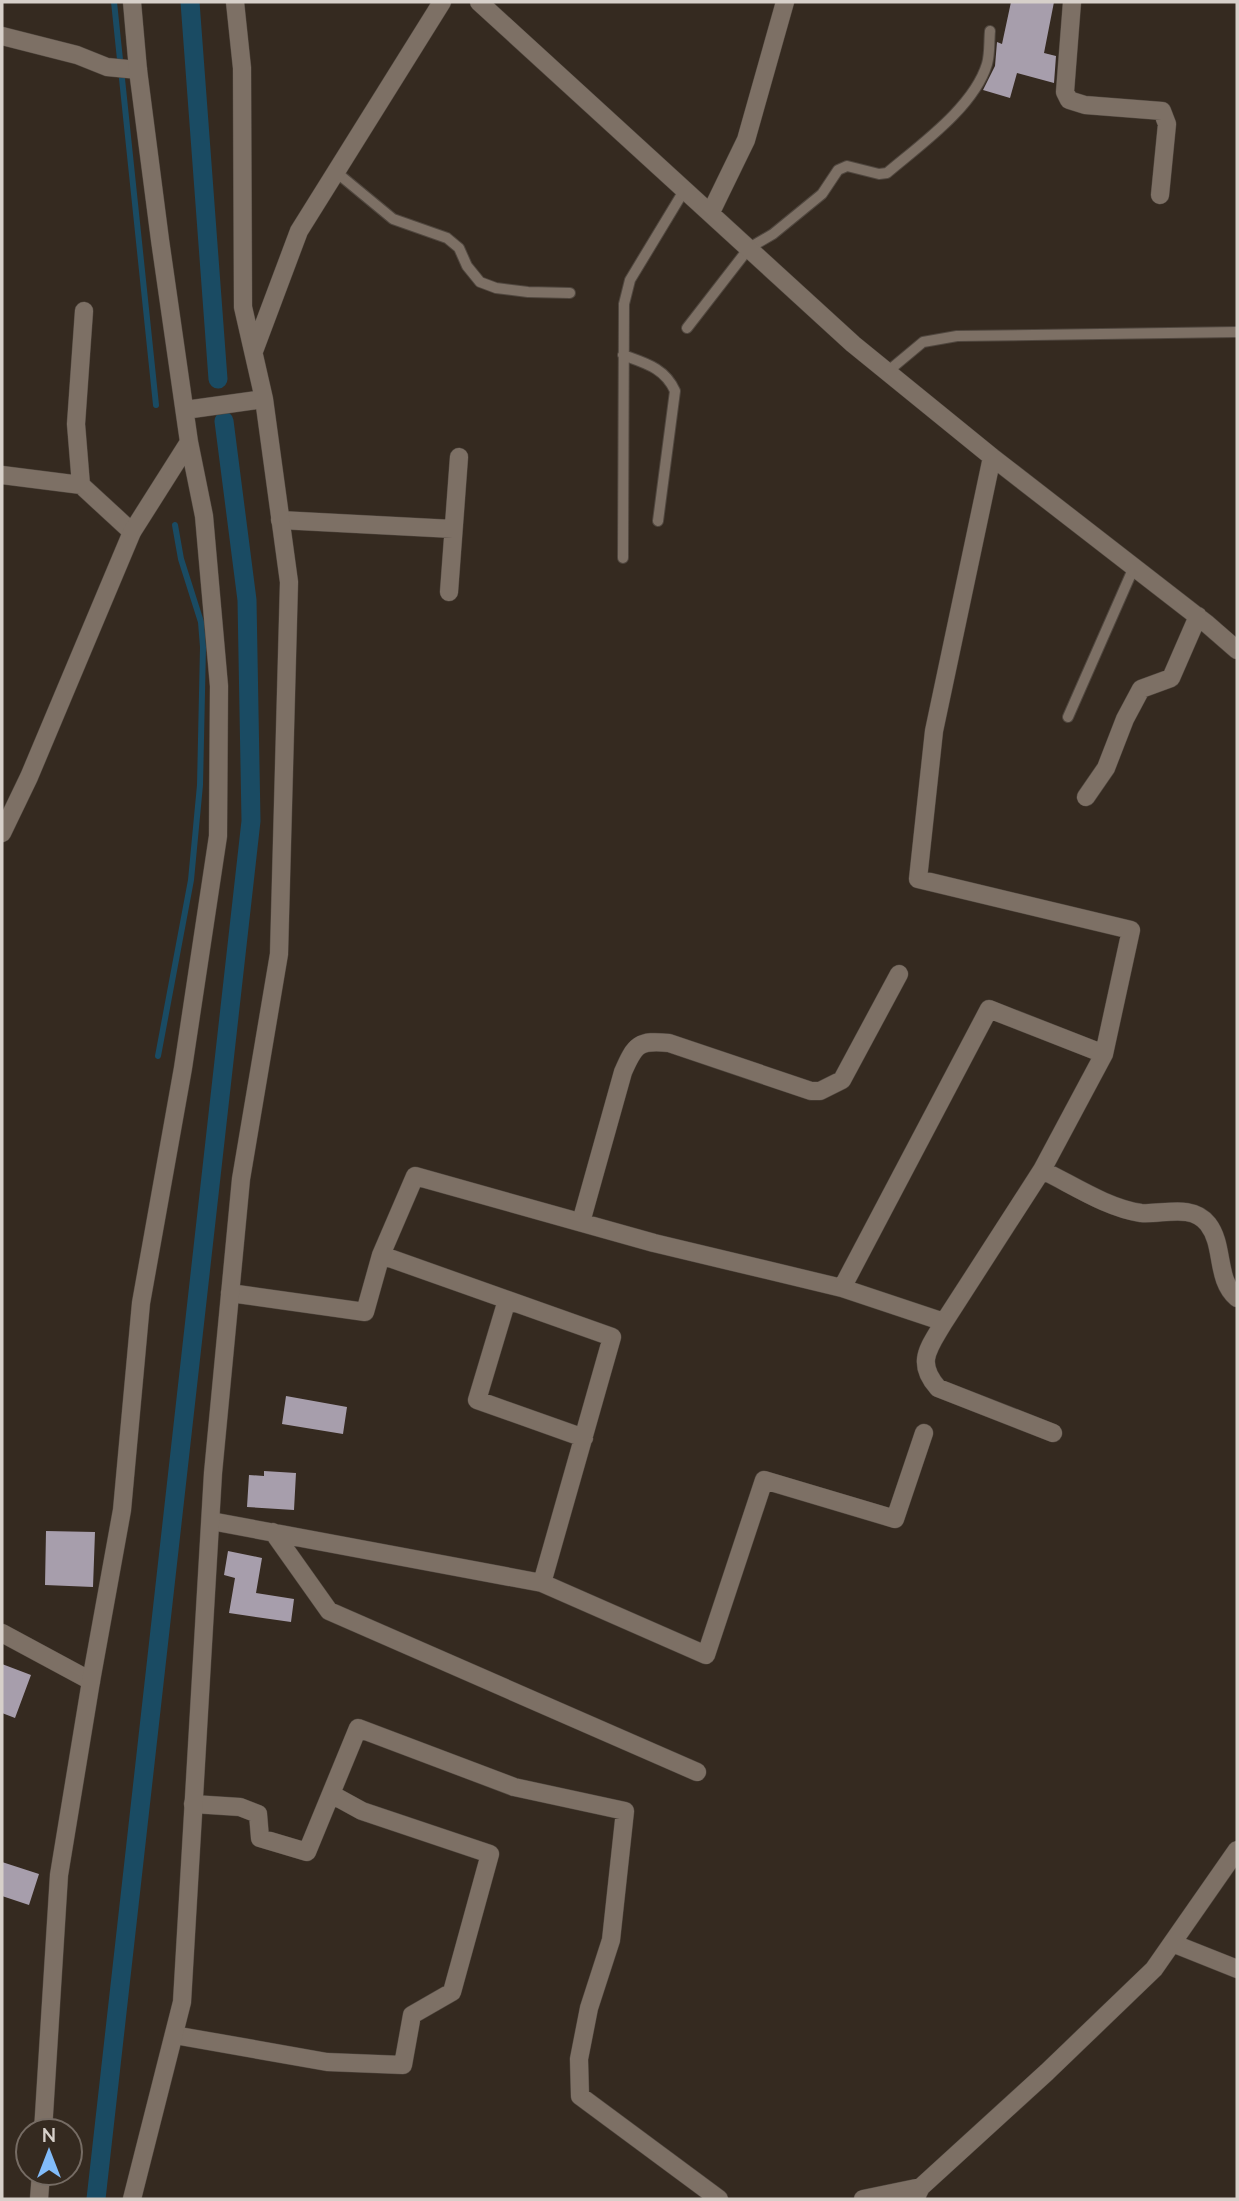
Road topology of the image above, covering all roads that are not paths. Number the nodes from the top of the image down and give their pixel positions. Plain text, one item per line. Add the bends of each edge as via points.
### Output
1 (132, 2) edge
2 (235, 2) edge
3 (442, 2) edge
4 (479, 2) edge
5 (785, 2) edge
6 (1072, 2) edge
7 (990, 31) dead end
8 (2, 36) edge
9 (131, 69) junction
10 (336, 172) junction
11 (685, 189) junction
12 (1160, 195) dead end
13 (710, 212) junction
14 (749, 248) junction
15 (570, 293) dead end
16 (84, 311) dead end
17 (687, 328) dead end
18 (1237, 332) edge
19 (254, 351) junction
20 (623, 355) junction
21 (887, 372) junction
22 (264, 399) junction
23 (185, 410) junction
24 (189, 442) junction
25 (460, 457) dead end
26 (992, 457) junction
27 (2, 475) edge
28 (81, 485) junction
29 (280, 520) junction
30 (658, 521) dead end
31 (453, 529) junction
32 (132, 532) junction
33 (623, 558) dead end
34 (1134, 567) junction
35 (449, 592) dead end
36 (1198, 616) junction
37 (1237, 650) edge
38 (1068, 716) dead end
39 (1086, 797) dead end
40 (2, 833) edge
41 (899, 974) dead end
42 (1104, 1054) junction
43 (1042, 1170) junction
44 (581, 1222) junction
45 (381, 1255) junction
46 (842, 1288) junction
47 (230, 1293) junction
48 (1237, 1298) edge
49 (506, 1300) junction
50 (944, 1322) junction
51 (924, 1433) dead end
52 (1053, 1433) dead end
53 (584, 1438) junction
54 (211, 1521) junction
55 (273, 1532) junction
56 (542, 1583) junction
57 (2, 1633) edge
58 (91, 1681) junction
59 (696, 1772) dead end
60 (331, 1794) junction
61 (193, 1804) junction
62 (1237, 1850) edge
63 (1172, 1943) junction
64 (1237, 1969) edge
65 (174, 2035) junction
66 (44, 2117) edge
67 (918, 2193) edge
68 (132, 2199) edge
69 (719, 2199) edge
70 (863, 2199) edge

1 - 9 street
2 - 19 street via 242,68 243,307
3 - 10 street
4 - 11 street
5 - 13 street via 746,140
6 - 12 street via 1065,92 1069,100 1085,105 1162,111 1167,124
7 - 14 lane via 987,63 976,87 935,132 887,173 847,166 838,170 822,194
8 - 9 street via 107,67
9 - 23 street
10 - 15 lane via 393,219 460,247 480,282 528,292
10 - 19 street via 299,231
11 - 13 street
11 - 20 lane via 630,280 624,304
13 - 14 street
14 - 17 lane
14 - 21 street
16 - 28 street via 76,424
18 - 21 lane via 957,336 923,342
19 - 22 street
20 - 30 lane via 669,377 675,391
20 - 33 lane
21 - 26 street
22 - 23 street
22 - 29 street
23 - 24 street
24 - 32 street
24 - 58 street via 204,516 219,686 218,835 141,1303 122,1510
25 - 31 street
26 - 34 street
26 - 42 street via 934,731 918,879 1131,930
27 - 28 street
28 - 32 street
29 - 31 street
29 - 47 street via 289,582 279,954 241,1179
31 - 35 street
32 - 40 street
34 - 36 street
34 - 38 lane
36 - 37 street
36 - 39 street via 1171,678 1140,689 1106,768
41 - 44 street via 842,1080 820,1091 669,1042 638,1045 623,1072
42 - 43 street
42 - 46 street via 989,1009
43 - 48 street via 1123,1209 1199,1216 1214,1236 1225,1283
43 - 50 street
44 - 45 street via 415,1176
44 - 46 street
45 - 47 street via 365,1312
45 - 49 street
46 - 50 street
47 - 54 street
49 - 53 street via 477,1399
49 - 53 street via 612,1337
50 - 52 street via 925,1364 927,1376 938,1388
51 - 56 street via 895,1518 764,1480 706,1655
53 - 56 street
54 - 55 street
54 - 61 street
55 - 56 street
55 - 59 street via 329,1611
57 - 58 street
58 - 66 street via 59,1875
60 - 61 street via 307,1852 260,1838 258,1814 240,1807
60 - 65 street via 362,1811 490,1854 452,1992 412,2015 403,2066 327,2062
60 - 69 street via 358,1728 514,1787 625,1811 611,1940 589,2008 579,2059 580,2096
61 - 65 street via 182,2002
62 - 63 street
63 - 64 street
63 - 67 street via 1154,1969
65 - 68 street
67 - 70 street

